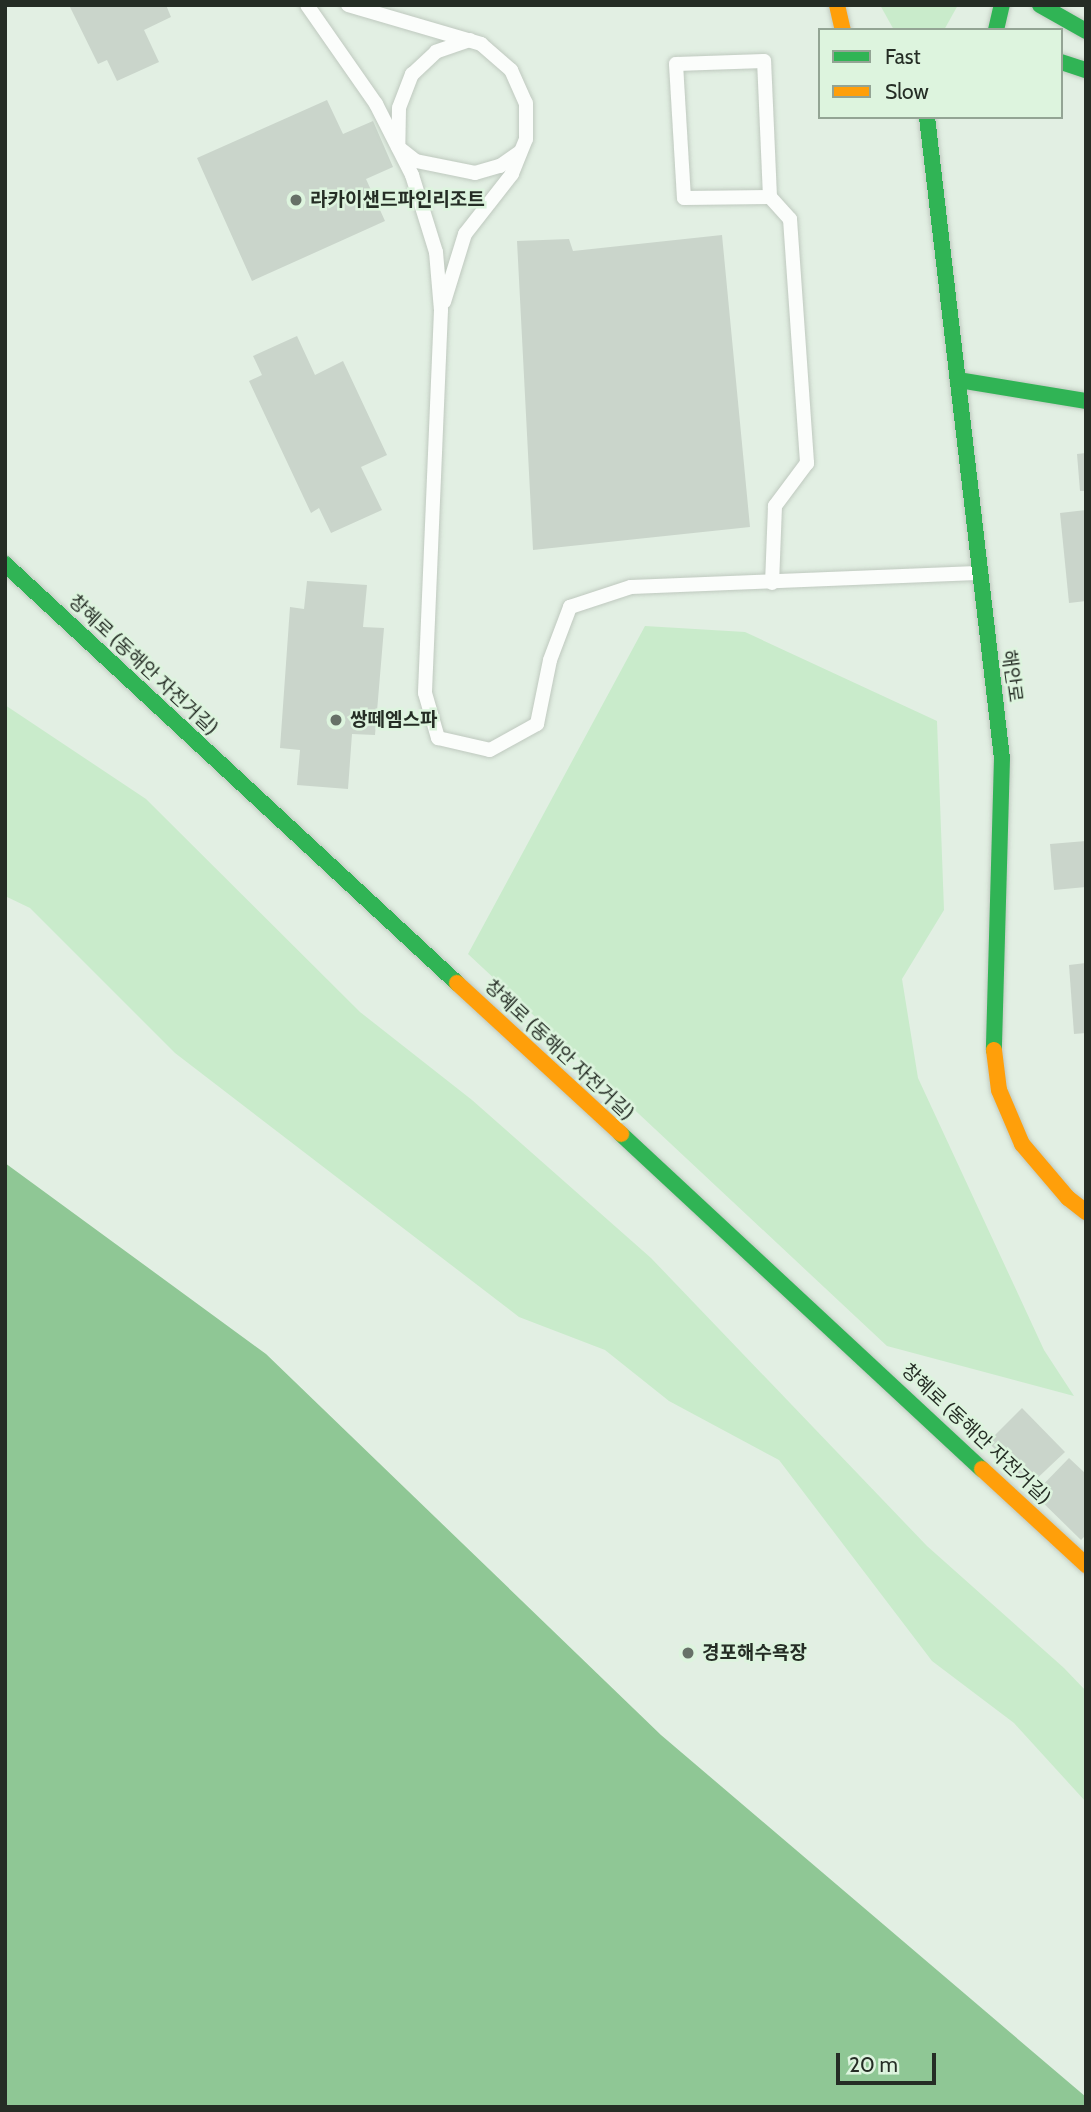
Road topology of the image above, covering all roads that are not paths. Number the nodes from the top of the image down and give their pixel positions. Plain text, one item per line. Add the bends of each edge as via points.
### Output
1 (307, 5) edge
2 (348, 5) edge
3 (837, 5) edge
4 (1002, 5) edge
5 (1040, 5) edge
6 (843, 28) edge
7 (996, 28) edge
8 (1086, 31) edge
9 (470, 40) junction
10 (1063, 63) edge
11 (1086, 70) edge
12 (927, 119) edge
13 (398, 147) junction
14 (520, 152) junction
15 (770, 197) junction
16 (441, 310) junction
17 (958, 380) junction
18 (1086, 401) edge
19 (5, 564) edge
20 (977, 573) junction
21 (772, 583) junction
22 (1086, 1212) edge
23 (1086, 1565) edge

1 - 13 lane via 376,104
2 - 9 lane
3 - 6 street
4 - 7 street
5 - 8 street
9 - 13 lane via 436,52 412,74 399,108
9 - 14 lane via 511,70 526,103 526,139
10 - 11 street
12 - 17 street, 해안로
13 - 14 lane via 416,161 475,173 500,166
13 - 16 lane via 412,175 436,252
14 - 16 lane via 512,174 465,234
15 - 15 lane via 764,61 676,64 684,198
15 - 21 lane via 790,219 807,463 775,506
16 - 21 lane via 425,693 438,738 490,750 537,724 550,660 570,607 631,587
17 - 18 street
17 - 20 street, 해안로
19 - 23 street, 창혜로 (동해안 자전거길)
20 - 21 lane
20 - 22 street, 해안로 via 1002,758 994,1046 999,1090 1022,1144 1068,1198

